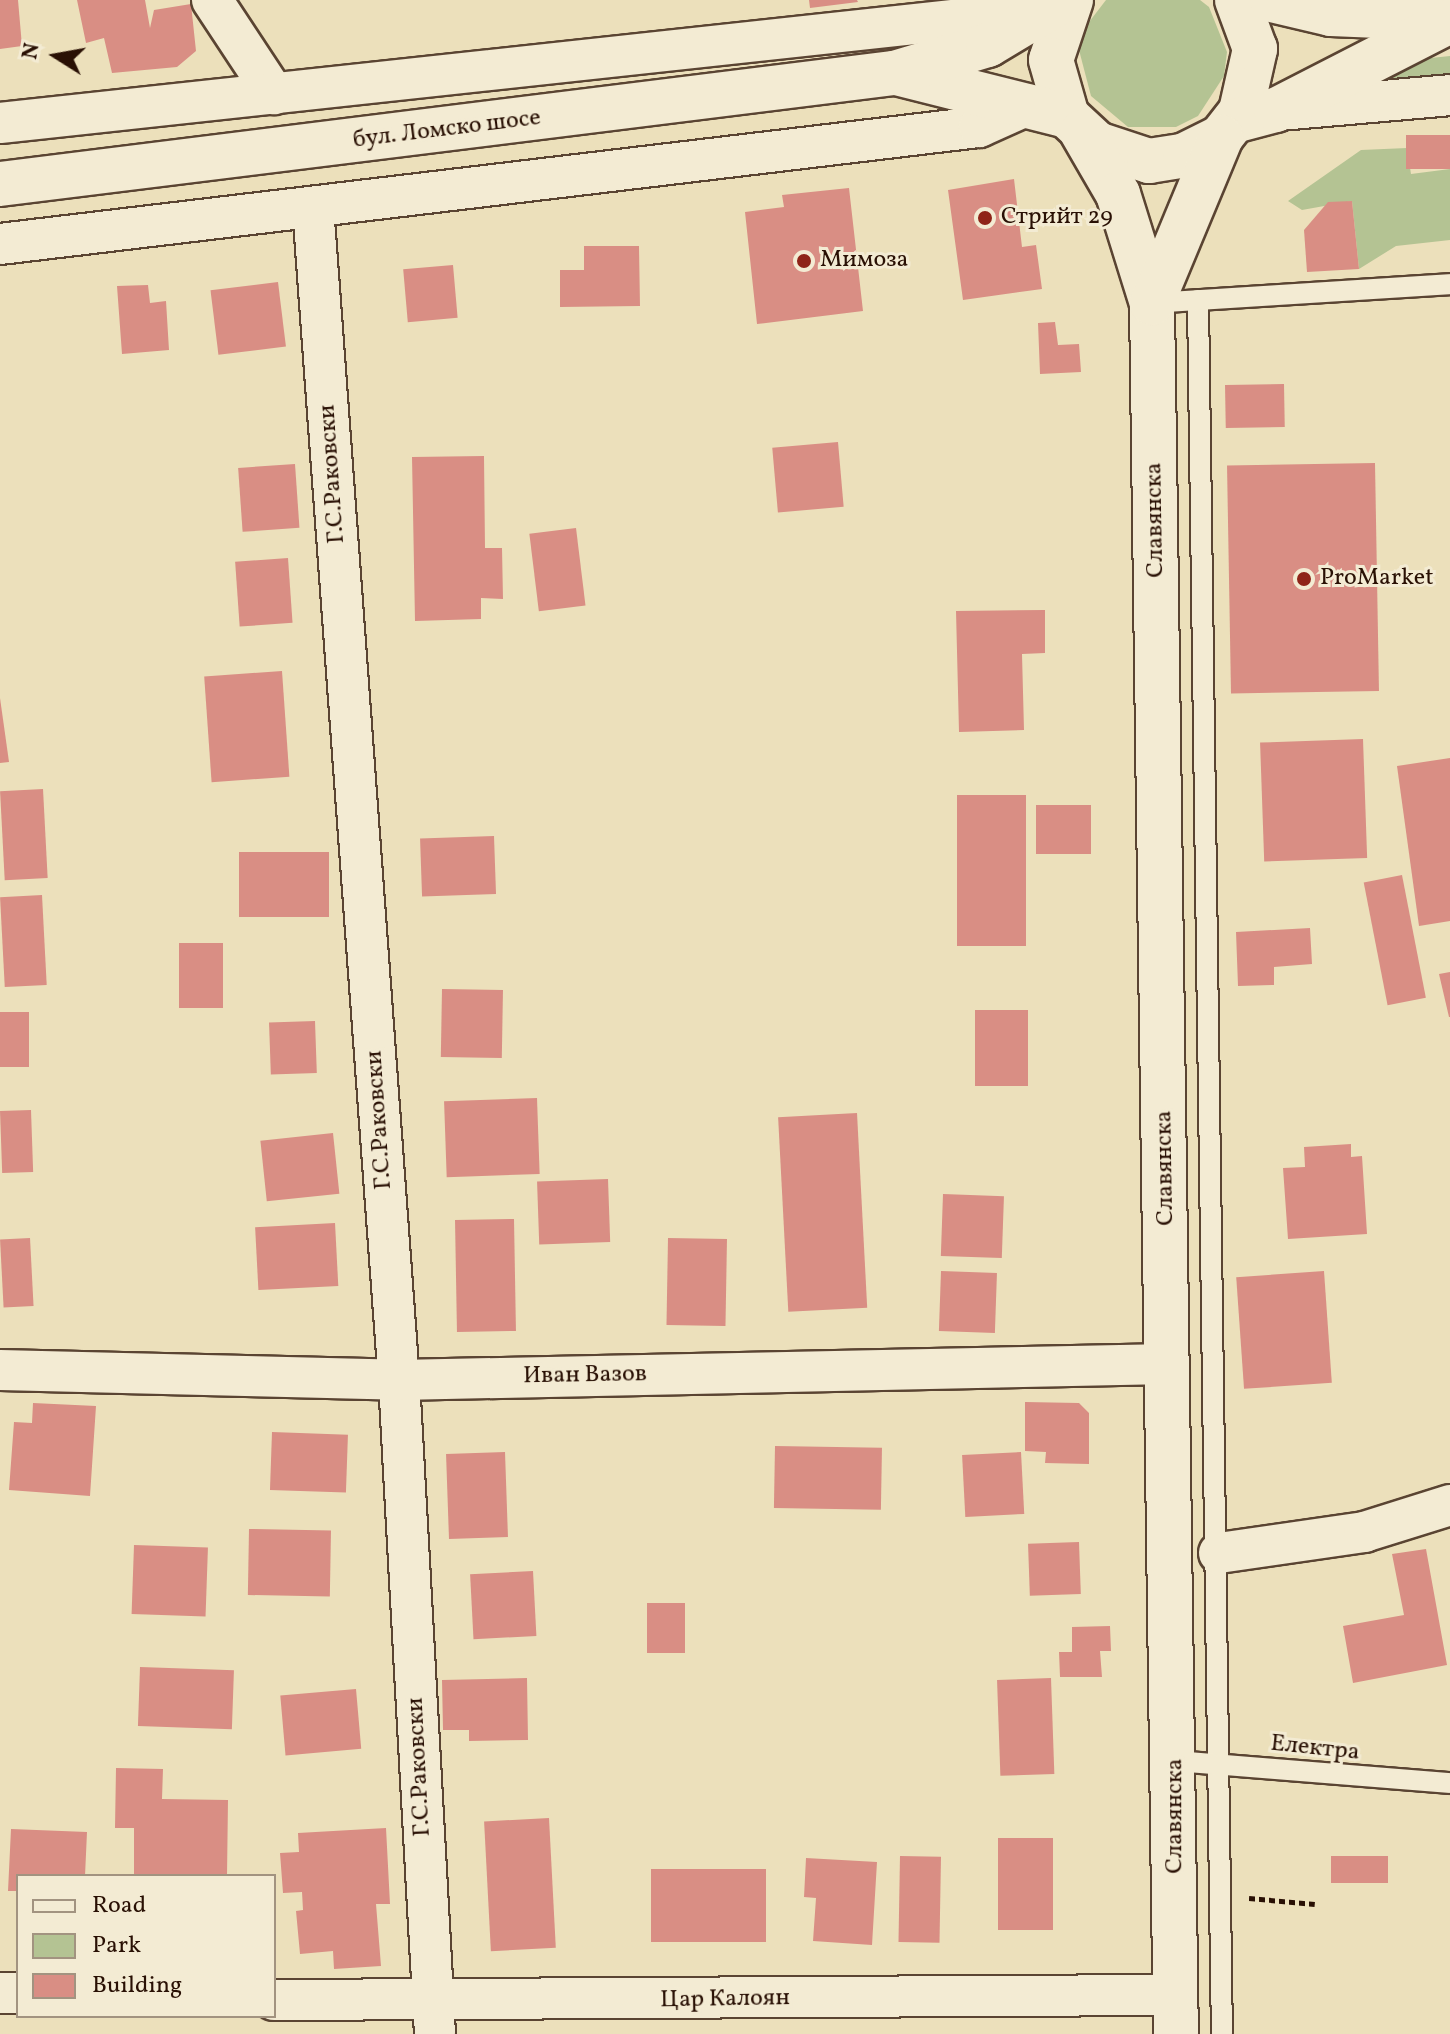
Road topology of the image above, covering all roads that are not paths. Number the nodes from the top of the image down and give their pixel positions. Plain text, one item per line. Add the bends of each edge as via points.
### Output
1 (212, 0) edge
2 (1237, 0) edge
3 (1282, 1) edge
4 (1056, 4) edge
5 (1450, 20) edge
6 (894, 73) junction
7 (274, 94) junction
8 (1450, 95) edge
9 (1276, 110) junction
10 (1059, 118) junction
11 (0, 123) edge
12 (1227, 129) junction
13 (0, 184) edge
14 (313, 207) junction
15 (0, 244) edge
16 (1450, 284) edge
17 (1198, 300) junction
18 (1152, 303) junction
19 (1169, 1364) junction
20 (0, 1370) edge
21 (399, 1380) junction
22 (1450, 1505) edge
23 (1219, 1553) junction
24 (1176, 1761) junction
25 (1220, 1766) junction
26 (1450, 1783) edge
27 (276, 2000) edge
28 (1176, 2014) edge
29 (434, 2019) edge
30 (1222, 2034) edge

1 - 7 street
2 - 12 street, Славянска via 1251,30 1255,69
3 - 5 street via 1331,14
4 - 6 street, бул. Ломско шосе via 988,45
4 - 7 street
4 - 10 street, Славянска via 1051,60
5 - 9 street
6 - 10 street, бул. Ломско шосе
6 - 13 street, бул. Ломско шосе
7 - 11 street
8 - 9 street
9 - 12 street
10 - 12 street, бул. Ломско шосе via 1114,153 1149,161 1185,155
10 - 14 street
10 - 18 street, Славянска via 1118,194
12 - 18 street, Славянска
14 - 15 street
14 - 21 street, Г.С.Раковски
16 - 17 lane
17 - 18 lane
17 - 23 lane
18 - 19 street, Славянска
19 - 21 street, Иван Вазов
19 - 24 street, Славянска
20 - 21 street, Иван Вазов
21 - 29 street, Г.С.Раковски
22 - 23 street via 1364,1532
23 - 25 lane
24 - 25 lane, Електра
24 - 28 street, Славянска
25 - 26 lane, Електра
25 - 30 lane
27 - 29 street, Цар Калоян
28 - 29 street, Цар Калоян

